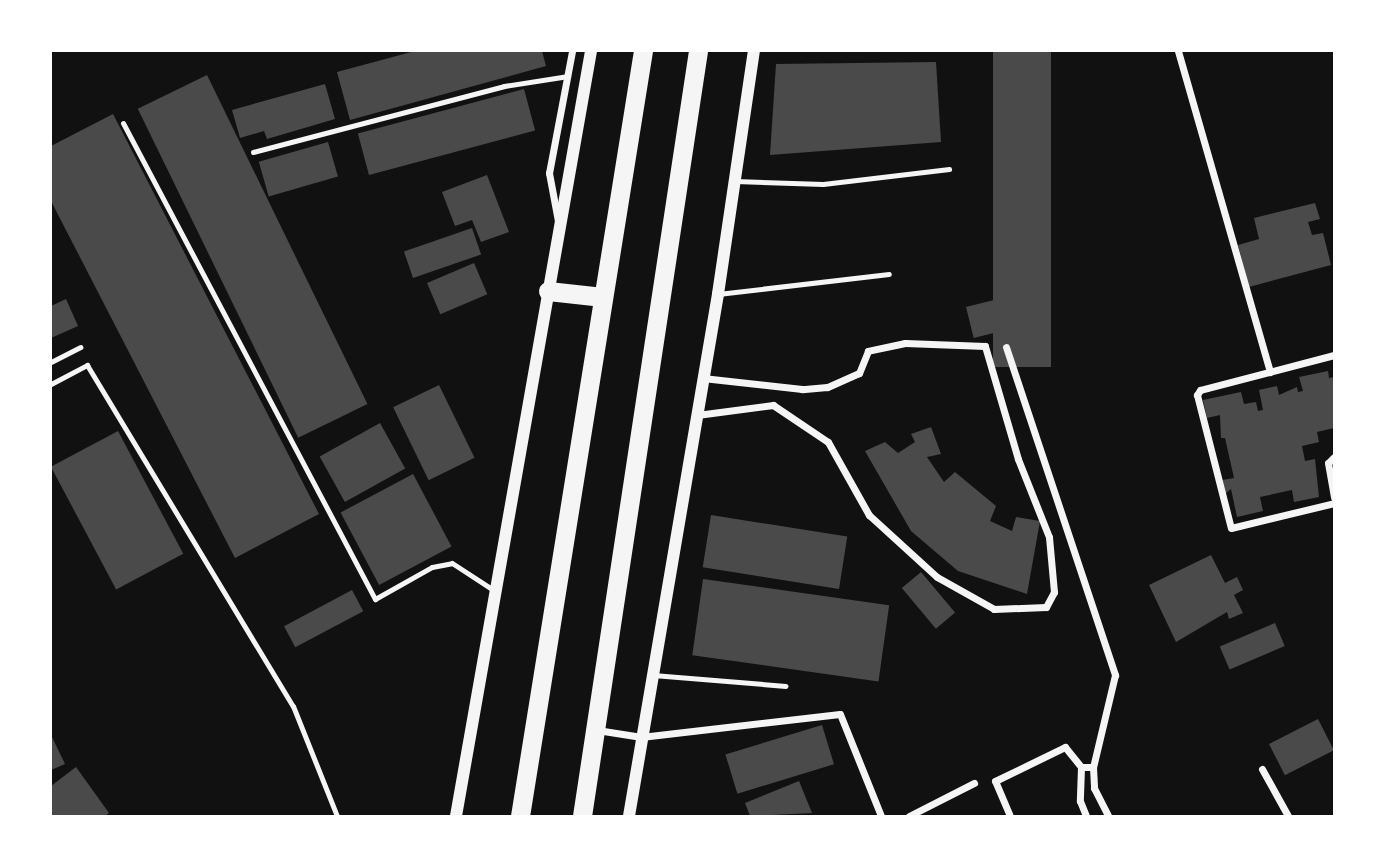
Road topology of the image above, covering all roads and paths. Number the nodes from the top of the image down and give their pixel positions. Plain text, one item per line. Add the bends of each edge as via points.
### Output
1 (572, 51) edge
2 (591, 51) edge
3 (643, 51) edge
4 (698, 51) edge
5 (754, 51) edge
6 (1178, 51) edge
7 (568, 76) junction
8 (123, 123) dead end
9 (253, 152) dead end
10 (948, 169) dead end
11 (735, 181) junction
12 (560, 229) junction
13 (889, 274) dead end
14 (548, 290) junction
15 (718, 294) junction
16 (603, 297) junction
17 (80, 347) dead end
18 (1006, 347) dead end
19 (1334, 355) edge
20 (51, 362) edge
21 (1270, 372) junction
22 (704, 378) junction
23 (51, 384) edge
24 (697, 415) junction
25 (1334, 457) edge
26 (1334, 497) edge
27 (1334, 503) edge
28 (495, 591) junction
29 (653, 675) junction
30 (786, 686) dead end
31 (597, 730) junction
32 (640, 737) junction
33 (1081, 767) junction
34 (1093, 767) junction
35 (1262, 769) dead end
36 (974, 783) dead end
37 (337, 816) edge
38 (456, 816) edge
39 (520, 816) edge
40 (582, 816) edge
41 (629, 816) edge
42 (881, 816) edge
43 (909, 816) edge
44 (1010, 816) edge
45 (1086, 816) edge
46 (1108, 816) edge
47 (1288, 816) edge

1 - 7 street
2 - 12 street
3 - 16 highway
4 - 31 highway
5 - 11 street
6 - 21 street
7 - 9 lane via 504,86
7 - 12 street via 549,173
8 - 28 lane via 375,599 432,568 452,564
10 - 11 lane via 823,184
11 - 15 street
12 - 14 street
13 - 15 lane
14 - 16 highway
14 - 28 street
15 - 22 street
16 - 39 highway
17 - 20 lane
18 - 34 street via 1115,675
19 - 21 street
21 - 27 street via 1197,393 1229,524 1237,529
22 - 24 street
22 - 24 street via 802,389 827,387 859,373 868,351 916,343 985,346 1017,459 1049,537 1054,592 1046,607 995,609 937,577 869,515 828,442 773,405
23 - 37 lane via 86,365 293,706
24 - 29 street
25 - 26 street via 1328,463
28 - 38 street
29 - 30 lane
29 - 32 street
31 - 32 street
31 - 40 highway
32 - 41 street
32 - 42 street via 840,713
33 - 34 street
33 - 44 street via 1065,747 995,782
33 - 45 street via 1080,801
34 - 46 street via 1094,788
35 - 47 street
36 - 43 street

